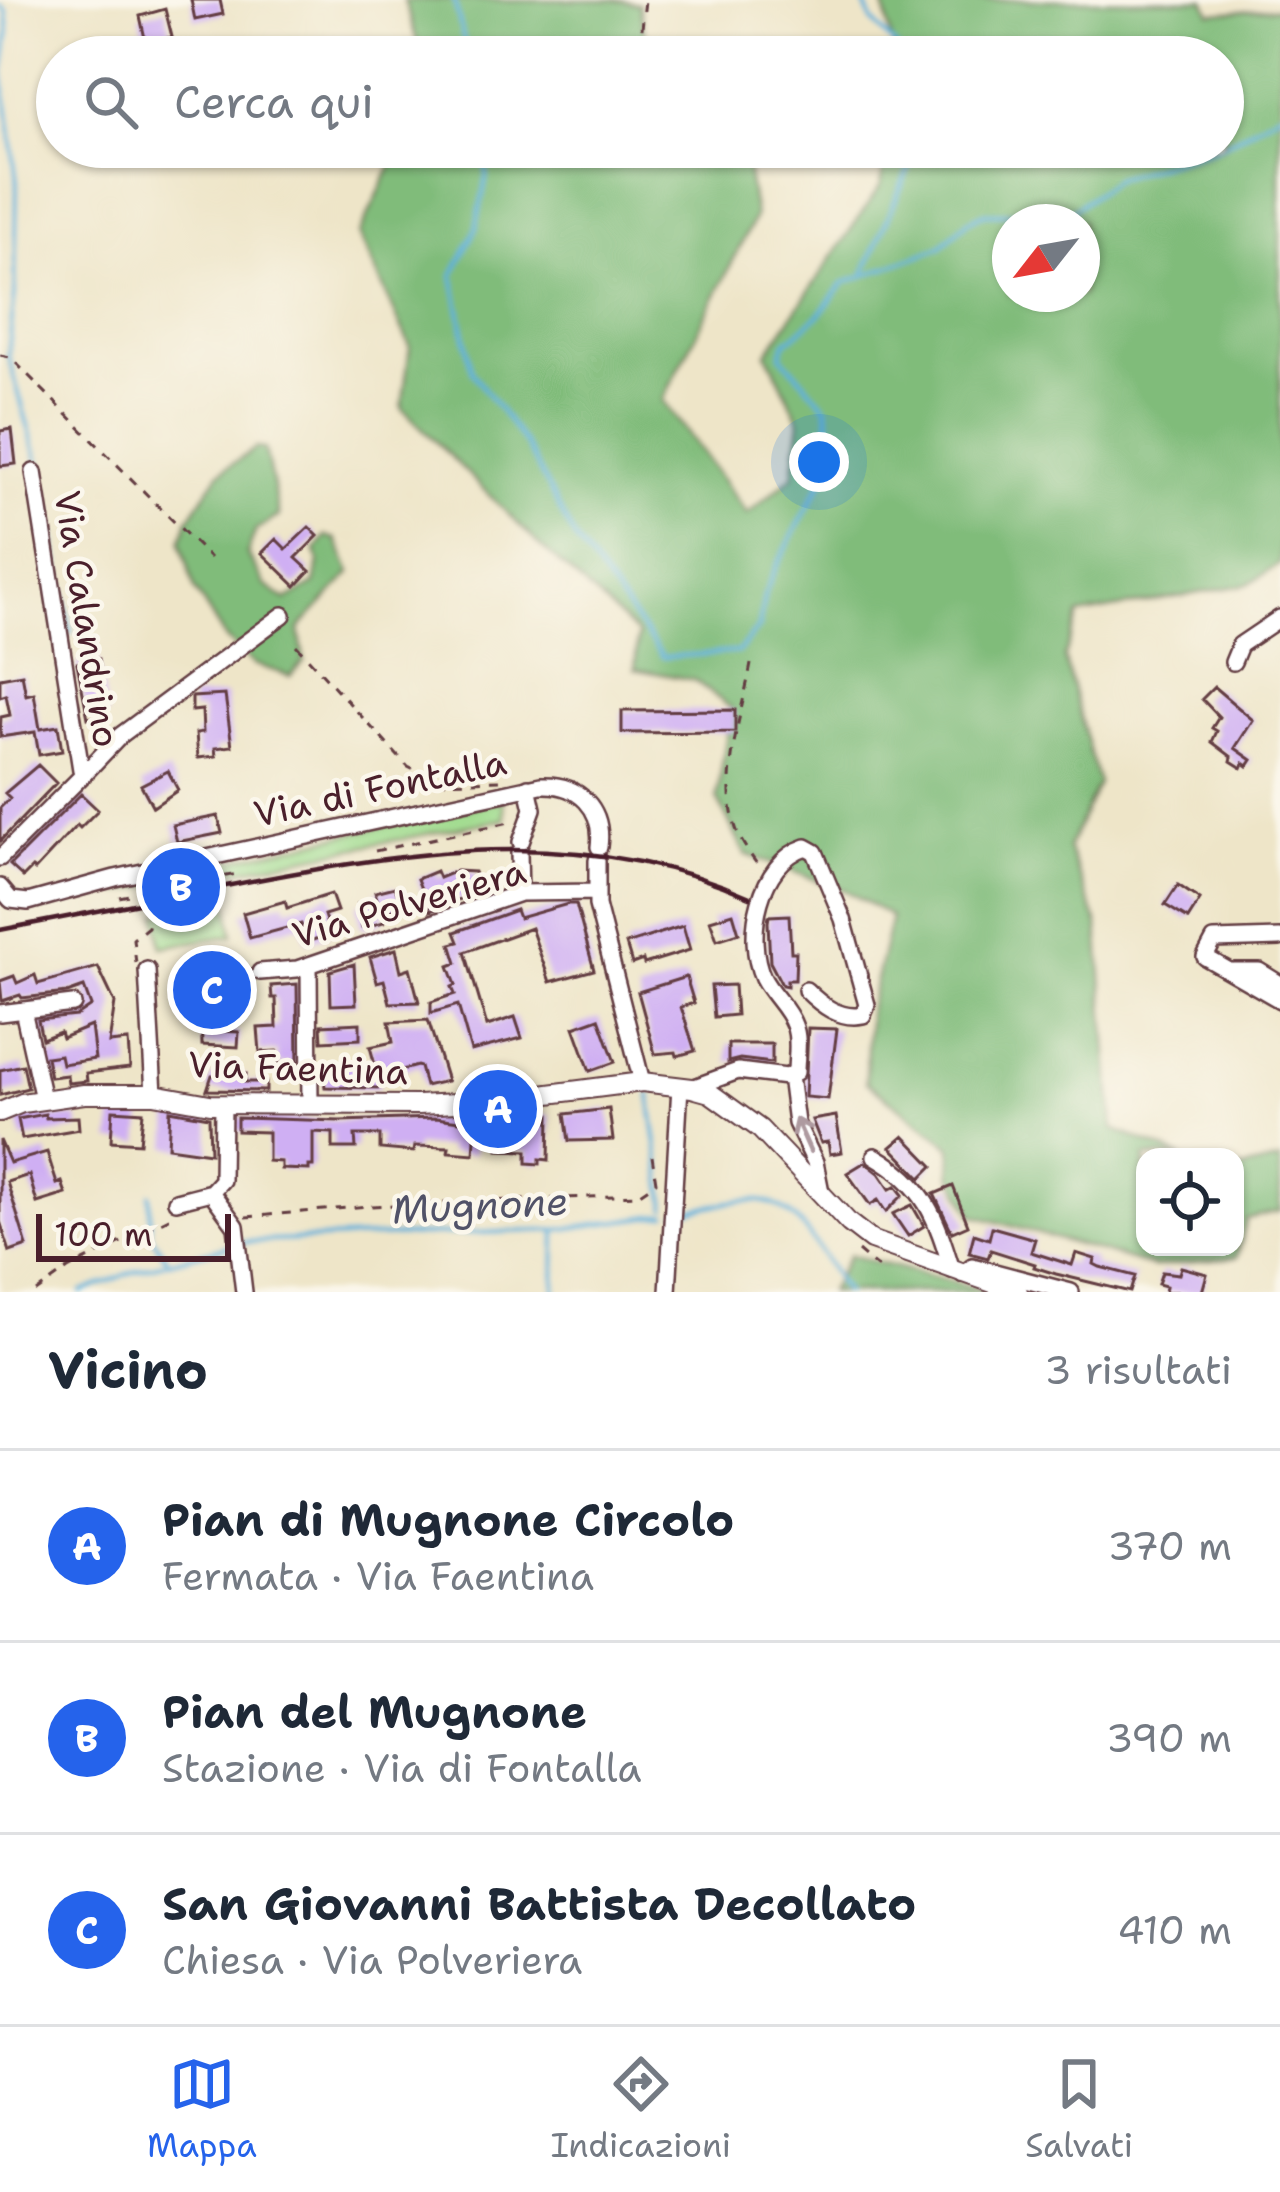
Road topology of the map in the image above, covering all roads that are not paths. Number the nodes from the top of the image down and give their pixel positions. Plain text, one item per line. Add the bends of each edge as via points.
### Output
1 (34, 472) dead end
2 (283, 615) dead end
3 (1280, 617) edge
4 (1234, 662) dead end
5 (82, 776) junction
6 (520, 789) junction
7 (0, 858) edge
8 (596, 892) junction
9 (520, 893) junction
10 (4, 896) edge
11 (1280, 938) edge
12 (309, 965) junction
13 (147, 970) road end
14 (260, 972) dead end
15 (1232, 973) junction
16 (1280, 984) edge
17 (806, 990) dead end
18 (1280, 1000) edge
19 (73, 1004) dead end
20 (23, 1010) junction
21 (0, 1012) edge
22 (790, 1076) junction
23 (642, 1082) junction
24 (686, 1087) junction
25 (149, 1094) junction
26 (43, 1099) junction
27 (224, 1105) junction
28 (310, 1105) junction
29 (0, 1112) edge
30 (875, 1156) dead end
31 (211, 1192) junction
32 (821, 1192) junction
33 (179, 1200) road end
34 (957, 1272) junction
35 (244, 1292) edge
36 (668, 1292) edge
37 (1018, 1292) edge
38 (1071, 1292) edge

1 - 5 street, Via Calandrino
2 - 5 street, Via Calandrino via 155,708
3 - 4 street via 1240,645
5 - 7 street, Via Calandrino
6 - 8 street, Via di Fontalla via 564,786 583,797 596,815
6 - 9 street via 533,809 520,848
6 - 10 street, Via di Fontalla via 28,902
8 - 9 street, Via Polveriera
8 - 23 street
9 - 12 street, Via Polveriera
11 - 15 street via 1214,940 1209,963
12 - 14 street, Via Polveriera
12 - 28 street
13 - 25 street
15 - 16 street via 1259,971
15 - 18 street
17 - 22 street via 854,1017 867,1005 812,848 798,849 766,885 757,917 757,958 795,1027
19 - 20 street
20 - 21 street
20 - 26 street
22 - 24 street via 739,1071
32 -> 22 street via 792,1107
23 - 24 main road, Via Faentina
23 - 28 main road, Via Faentina via 476,1103
24 - 32 main road, Via Faentina via 710,1093 760,1129
24 - 36 street
25 - 26 main road, Via Faentina
25 - 27 main road, Via Faentina
26 - 29 main road, Via Faentina
27 - 28 main road, Via Faentina
27 - 31 street via 222,1180
30 - 34 street via 923,1194
31 - 33 street
31 - 35 street via 234,1222
32 - 34 main road, Via Faentina via 871,1240
34 - 37 main road, Via Faentina
34 - 38 street, Via Faentina via 972,1266

